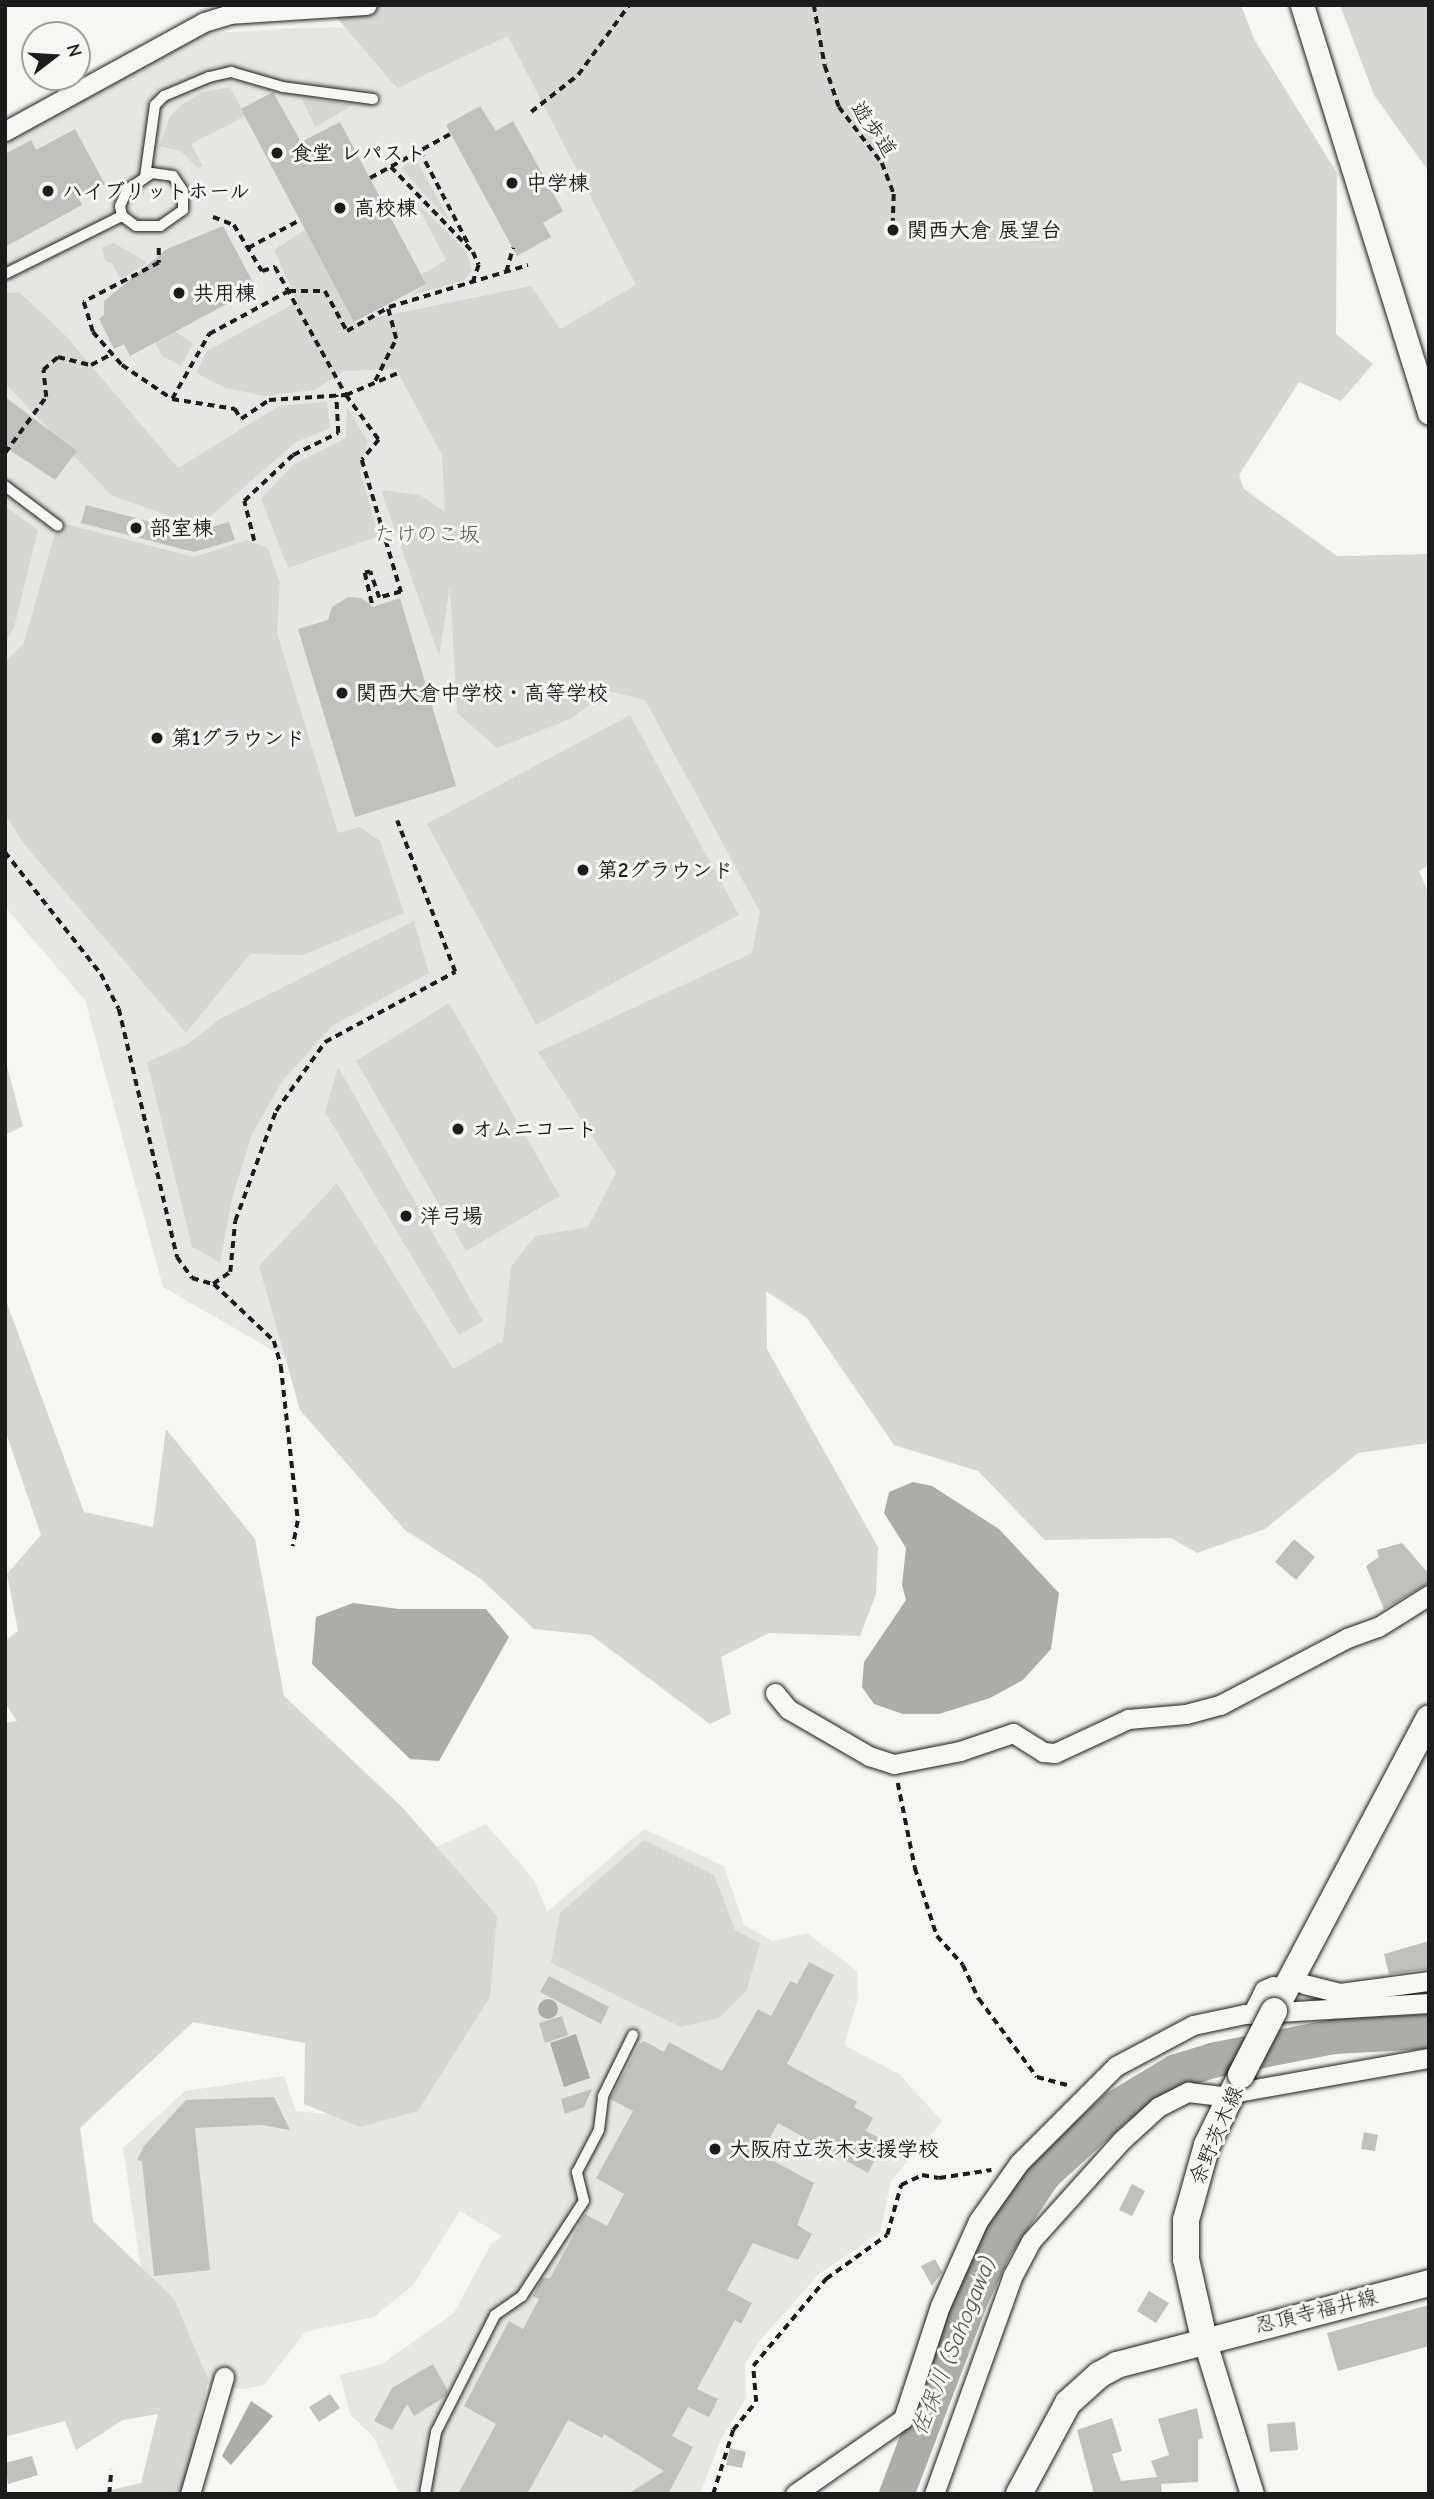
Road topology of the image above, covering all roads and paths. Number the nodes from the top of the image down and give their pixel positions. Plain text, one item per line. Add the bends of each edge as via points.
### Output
1 (367, 5) edge
2 (629, 5) edge
3 (814, 5) edge
4 (1303, 5) edge
5 (373, 99) dead end
6 (531, 112) dead end
7 (5, 131) edge
8 (450, 134) dead end
9 (420, 151) junction
10 (391, 167) junction
11 (145, 177) junction
12 (370, 178) dead end
13 (122, 216) junction
14 (213, 217) dead end
15 (300, 220) dead end
16 (893, 230) dead end
17 (159, 248) dead end
18 (248, 248) junction
19 (513, 248) dead end
20 (473, 252) junction
21 (528, 265) dead end
22 (506, 272) junction
23 (5, 274) edge
24 (473, 282) junction
25 (289, 291) junction
26 (388, 306) junction
27 (112, 354) junction
28 (398, 373) dead end
29 (374, 383) junction
30 (336, 395) junction
31 (346, 395) junction
32 (172, 399) junction
33 (1429, 413) edge
34 (5, 453) edge
35 (5, 486) edge
36 (58, 526) dead end
37 (254, 541) dead end
38 (373, 607) dead end
39 (397, 821) dead end
40 (5, 852) edge
41 (214, 1284) junction
42 (293, 1547) dead end
43 (1429, 1595) edge
44 (775, 1693) dead end
45 (1429, 1718) edge
46 (894, 1764) junction
47 (1429, 1981) edge
48 (1304, 1984) dead end
49 (1429, 2003) edge
50 (1266, 2004) junction
51 (633, 2035) dead end
52 (1429, 2058) edge
53 (1234, 2088) junction
54 (1088, 2091) junction
55 (1018, 2163) junction
56 (1429, 2283) edge
57 (1204, 2339) junction
58 (224, 2377) dead end
59 (111, 2470) dead end
60 (108, 2494) edge
61 (190, 2494) edge
62 (425, 2494) edge
63 (713, 2494) edge
64 (795, 2494) edge
65 (934, 2494) edge
66 (1019, 2494) edge
67 (1252, 2494) edge

1 - 7 street via 230,14 204,22
2 - 6 path via 578,75
3 - 16 path, 遊歩道 via 825,66 839,107 882,163 894,194
4 - 33 street
5 - 11 lane via 283,87 231,72 209,77 164,96 155,106
8 - 9 path
9 - 10 path
9 - 20 path
10 - 12 path
10 - 20 path
11 - 13 lane via 127,190
11 - 13 lane via 158,172 173,176 183,191 183,210 168,223 152,227 136,226
13 - 23 lane
14 - 18 path via 234,225
15 - 18 path
17 - 27 path via 159,262 84,302 93,332
18 - 25 path via 262,271 275,267
19 - 22 path
20 - 24 path via 479,265
21 - 22 path
22 - 24 path
24 - 26 path
25 - 26 path via 325,291 346,331
25 - 31 path
25 - 32 path via 209,334
26 - 29 path via 396,340
27 - 32 path
27 - 34 path via 90,365 58,358 43,370 46,397
28 - 29 path
29 - 31 path
30 - 31 path
30 - 32 path via 270,400 241,419 235,409
30 - 37 path via 338,433 293,455 244,501
31 - 38 path via 379,440 362,460 401,592 379,598 370,572 365,573
35 - 36 lane
39 - 41 path via 454,972 325,1042 276,1111 235,1221 230,1272
40 - 41 path via 101,974 119,1009 177,1257 192,1278
41 - 42 path via 274,1341 281,1367 298,1521
43 - 46 street via 1378,1627 1347,1638 1202,1712 1128,1719 1055,1753 1043,1752 1013,1733 960,1751
44 - 46 street via 788,1709 869,1756
45 - 50 main road, 余野茨木線
46 - 54 path via 915,1868 937,1936 963,1965 979,1999 1009,2033 1037,2077
47 - 48 street via 1340,1993
49 - 50 street
50 - 53 main road, 余野茨木線, bridge
50 - 54 street via 1193,2025 1161,2040 1116,2066
51 - 62 lane via 603,2096 598,2130 577,2172 584,2201 522,2295 495,2315 436,2432
52 - 53 street
53 - 57 main road, 余野茨木線 via 1207,2145 1186,2220 1186,2259
53 - 65 street via 1188,2092 1158,2108 1122,2140 1031,2241 1013,2275
54 - 55 street
55 - 63 path via 950,2178 922,2175 901,2185 887,2235 827,2279 753,2366 756,2402 733,2430
55 - 64 street via 978,2221 956,2266 903,2419
56 - 57 main road, 忍頂寺福井線
57 - 66 main road via 1127,2361 1088,2384 1068,2403
57 - 67 street
58 - 61 street
59 - 60 path

